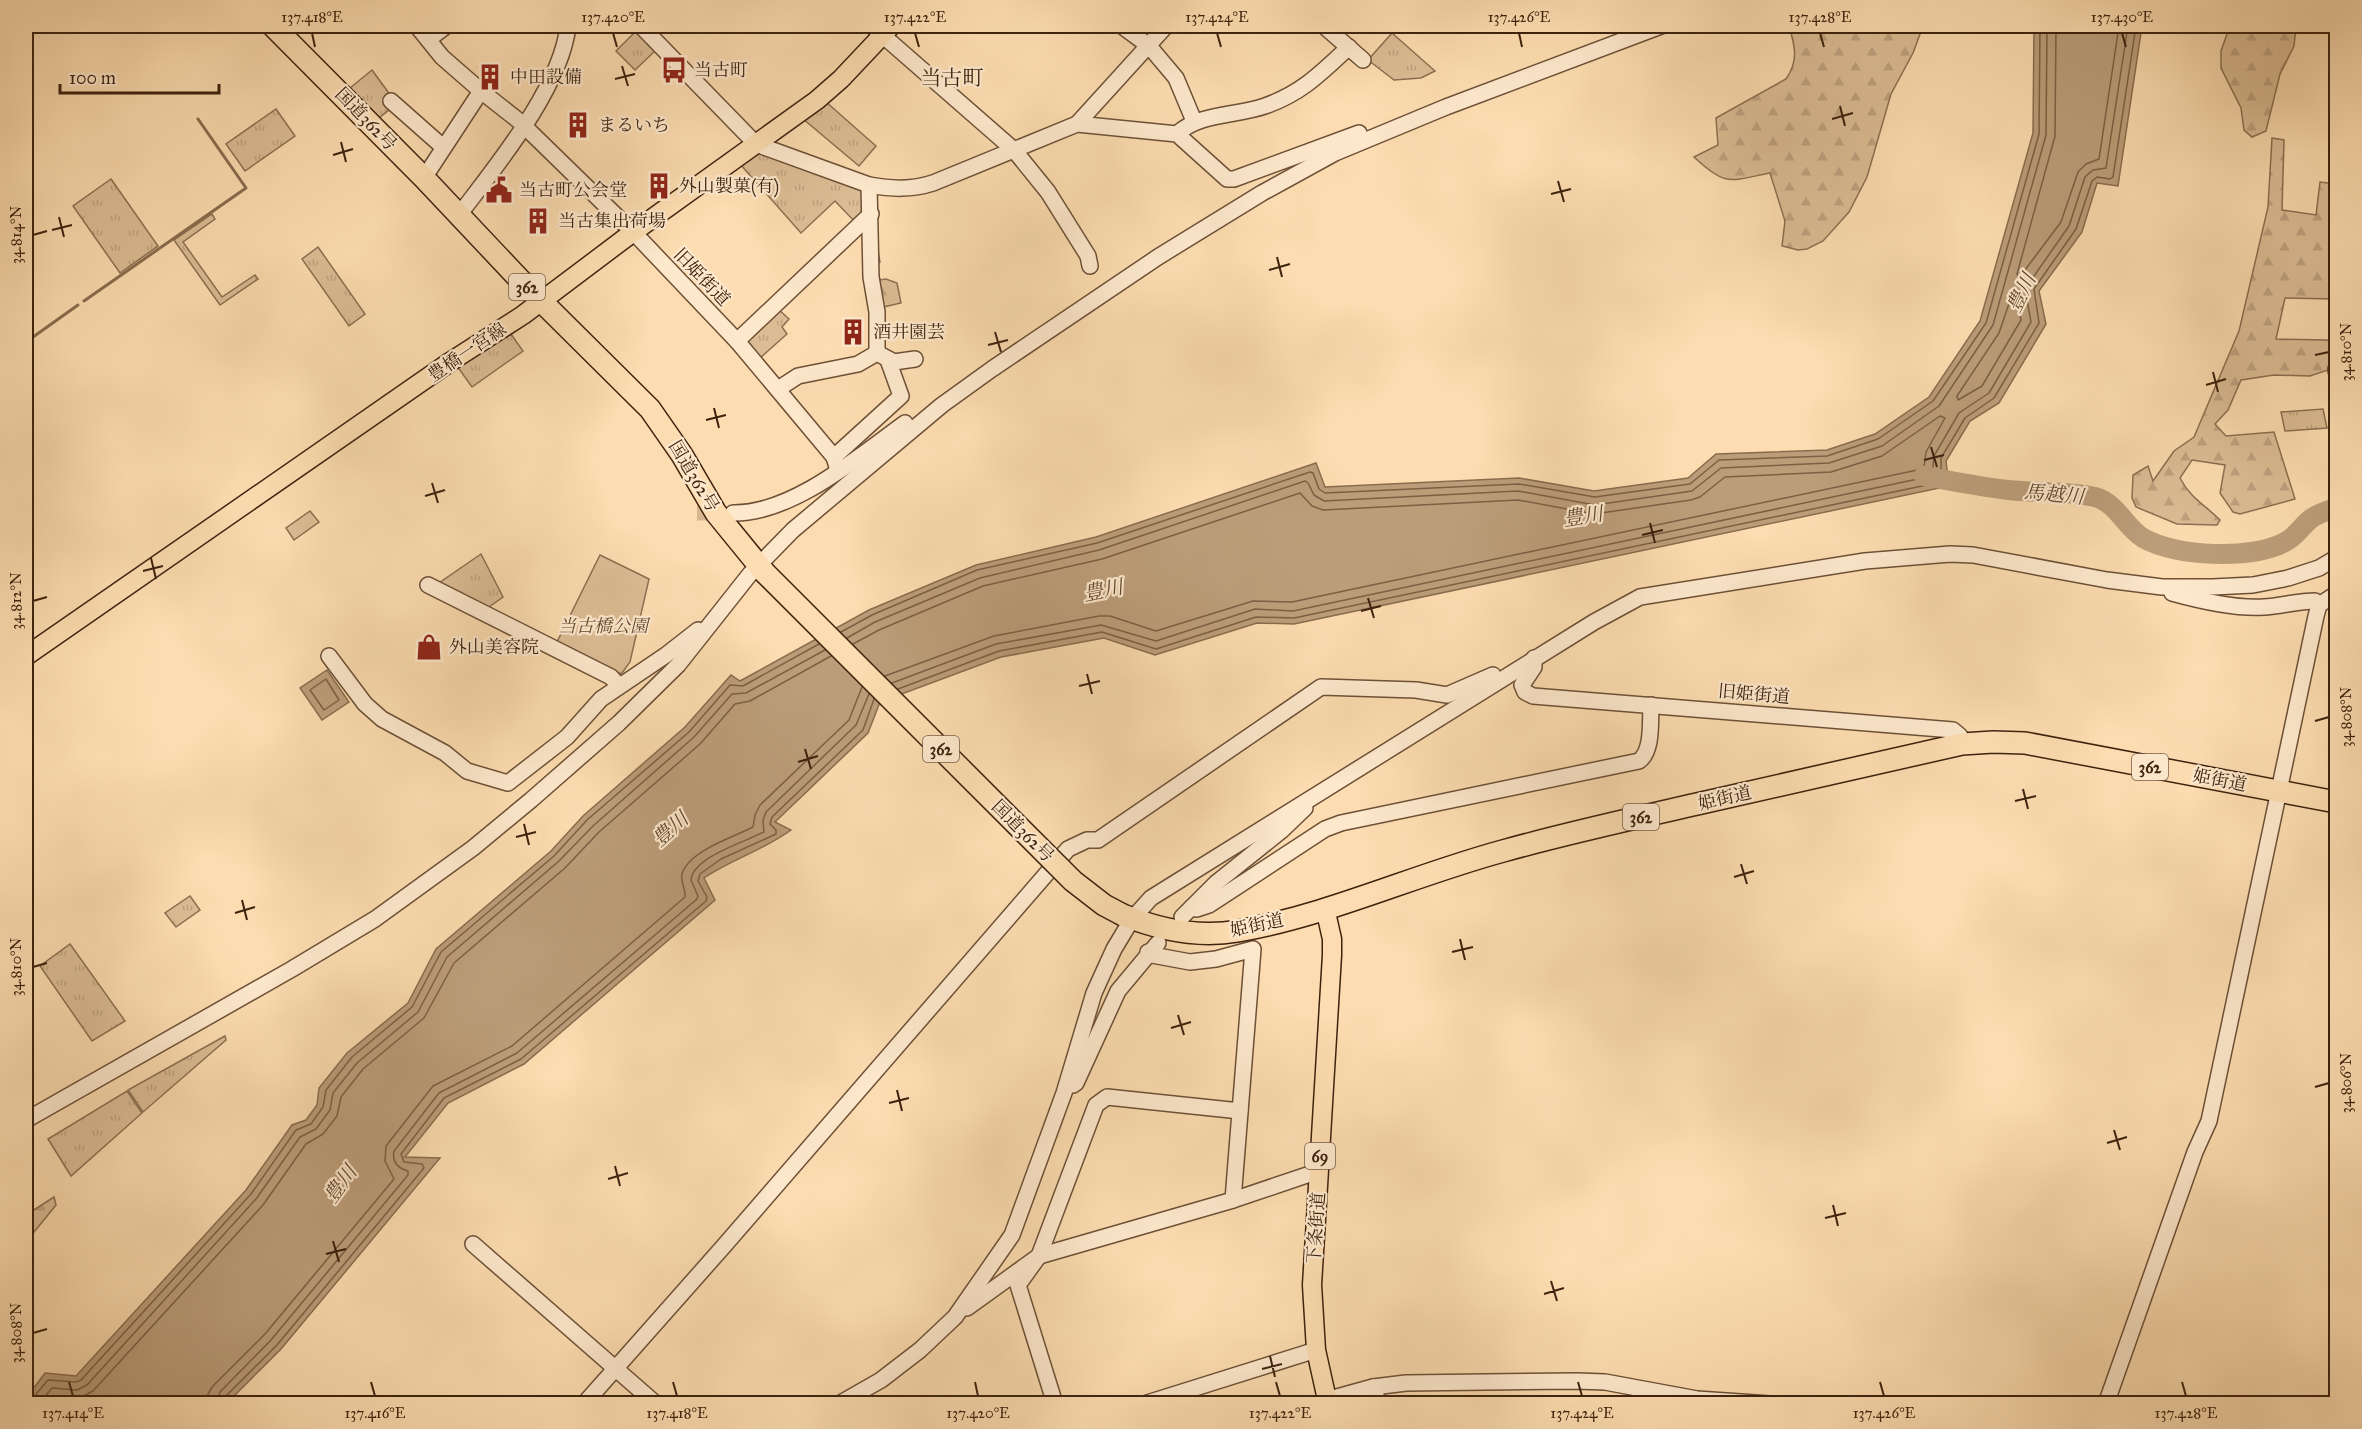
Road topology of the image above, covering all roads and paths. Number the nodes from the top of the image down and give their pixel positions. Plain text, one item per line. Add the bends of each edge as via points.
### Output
1 (273, 26) edge
2 (417, 26) edge
3 (446, 26) edge
4 (568, 26) edge
5 (641, 26) edge
6 (1122, 26) edge
7 (1166, 26) edge
8 (1324, 26) edge
9 (1661, 26) edge
10 (882, 29) edge
11 (429, 39) junction
12 (1149, 46) junction
13 (1349, 47) junction
14 (1363, 60) dead end
15 (481, 91) junction
16 (391, 101) dead end
17 (1194, 121) junction
18 (1077, 124) junction
19 (1401, 126) junction
20 (525, 127) junction
21 (1177, 134) junction
22 (756, 144) junction
23 (443, 147) junction
24 (1014, 150) junction
25 (424, 177) junction
26 (869, 185) junction
27 (871, 214) junction
28 (459, 216) junction
29 (632, 233) junction
30 (1090, 266) dead end
31 (542, 301) junction
32 (737, 341) junction
33 (883, 356) junction
34 (915, 359) dead end
35 (778, 389) junction
36 (922, 420) junction
37 (836, 464) junction
38 (733, 513) tunnel mouth
39 (2337, 558) edge
40 (762, 570) junction
41 (428, 585) dead end
42 (2162, 587) junction
43 (2337, 594) edge
44 (2319, 605) junction
45 (719, 613) junction
46 (26, 656) edge
47 (329, 656) dead end
48 (1534, 658) junction
49 (1513, 672) junction
50 (619, 686) junction
51 (1651, 705) junction
52 (1962, 744) junction
53 (2278, 792) junction
54 (1306, 801) junction
55 (2337, 802) edge
56 (1325, 908) junction
57 (1127, 917) junction
58 (1064, 1093) junction
59 (1240, 1111) junction
60 (26, 1120) edge
61 (1319, 1173) junction
62 (1233, 1200) junction
63 (473, 1244) dead end
64 (1039, 1256) junction
65 (955, 1317) junction
66 (1316, 1350) junction
67 (616, 1368) junction
68 (1373, 1387) junction
69 (1327, 1402) edge
70 (584, 1404) edge
71 (656, 1404) edge
72 (839, 1404) edge
73 (1055, 1404) edge
74 (1144, 1404) edge
75 (1379, 1404) edge
76 (1770, 1404) edge
77 (2106, 1404) edge

1 - 25 highway, 国道362号 / 362
2 - 11 street, 旧姫街道
3 - 11 street
4 - 20 street via 559,61
5 - 22 street
6 - 12 street
7 - 12 street
8 - 13 street
9 - 19 street
10 - 22 main road, 豊橋一宮線 via 817,100
10 - 24 street
11 - 15 street, 旧姫街道 via 442,57
12 - 17 street via 1176,78
12 - 18 street
13 - 14 street
13 - 17 street via 1308,85 1282,99 1247,111
15 - 20 street, 旧姫街道
15 - 23 street
16 - 23 street
17 - 21 street
18 - 21 street
18 - 24 street
19 - 21 street via 1390,122 1234,179 1221,175
19 - 36 street via 1335,153 1262,193 992,369
20 - 28 street
20 - 29 street, 旧姫街道
22 - 26 street
22 - 29 main road, 豊橋一宮線
23 - 25 street
24 - 26 street via 918,188
24 - 30 street via 1048,192 1088,256
25 - 28 highway, 国道362号 / 362
26 - 27 street
27 - 32 street
27 - 33 street via 871,277
28 - 31 highway, 国道362号 / 362
29 - 31 main road, 豊橋一宮線
29 - 32 street, 旧姫街道
31 - 40 highway, 国道362号 / 362 via 650,409 716,513
31 - 46 main road, 豊橋一宮線
32 - 35 street, 旧姫街道
33 - 34 street
33 - 35 street via 798,376
33 - 37 street via 901,396
35 - 37 street, 旧姫街道
36 - 37 street via 909,421
36 - 40 street via 793,530
37 - 38 street via 781,505
39 - 42 street via 2288,578 2253,585
40 - 45 street
40 - 57 highway, 国道362号 / 362, bridge via 1073,881
41 - 50 street via 611,677
42 - 44 street via 2188,597 2243,606 2310,601
42 - 48 street via 1973,555 1865,561 1640,597
43 - 44 street
44 - 53 street
45 - 50 street
45 - 60 street via 678,665 619,723 473,848 375,919
47 - 50 street via 365,704 382,719 445,753 468,771 508,783 567,737 601,699
48 - 49 street
48 - 51 street, 旧姫街道 via 1534,667 1522,686 1533,696
49 - 54 street
49 - 67 street via 1491,676 1447,695 1416,690 1321,687 1098,840 1087,840 1068,849
51 - 52 street, 旧姫街道 via 1953,730
51 - 54 street via 1647,749 1639,761 1341,823 1325,829 1209,905 1186,912 1305,810
52 - 53 highway, 姫街道 / 362 via 2025,743
52 - 56 highway, 姫街道 / 362 via 1535,842
53 - 55 highway, 姫街道 / 362
53 - 77 street via 2210,1121 2195,1152
54 - 57 street
56 - 57 highway, 姫街道 / 362 via 1219,933 1177,932
56 - 61 main road, 下条街道 / 69 via 1332,962
57 - 58 street via 1094,993
58 - 59 street via 1076,1083 1118,991 1153,947 1152,955 1190,962 1253,949
58 - 65 street via 1012,1235
59 - 62 street
59 - 64 street via 1107,1097 1096,1105
61 - 62 street
61 - 66 main road, 下条街道 / 69 via 1312,1285
62 - 64 street
63 - 67 street
64 - 65 street
64 - 73 street via 1018,1285
65 - 72 street via 881,1380
66 - 69 main road, 下条街道 / 69
66 - 74 street
67 - 70 street
67 - 71 street
68 - 69 street
68 - 75 street
68 - 76 street via 1406,1383 1605,1382 1696,1399

